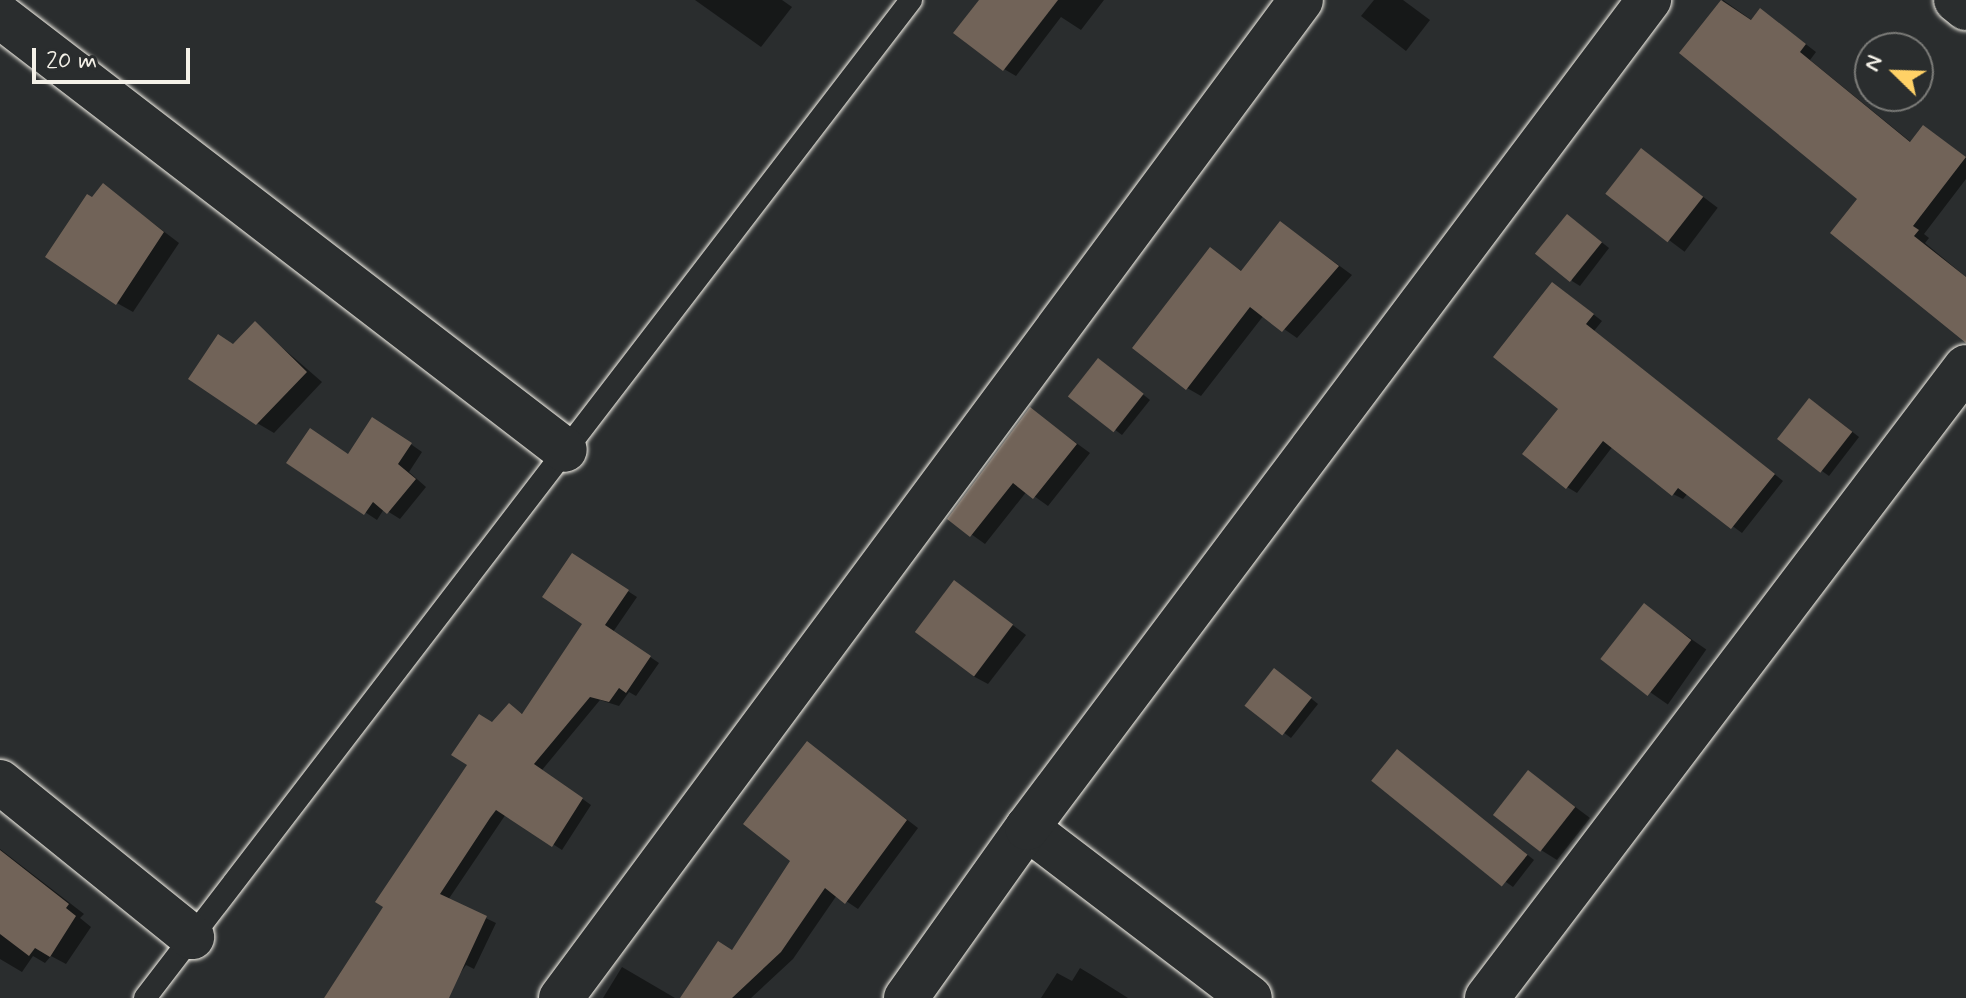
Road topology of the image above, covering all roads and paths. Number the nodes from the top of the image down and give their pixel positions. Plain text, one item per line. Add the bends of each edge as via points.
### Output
1 (911, 0) edge
2 (1301, 0) edge
3 (1649, 0) edge
4 (1956, 0) edge
5 (1966, 8) edge
6 (0, 16) edge
7 (1966, 367) edge
8 (565, 450) junction
9 (0, 782) edge
10 (1027, 828) junction
11 (192, 937) junction
12 (145, 998) edge
13 (561, 998) edge
14 (906, 998) edge
15 (1250, 998) edge
16 (1487, 998) edge

1 - 8 lane
2 - 13 street
3 - 10 street
4 - 5 street
6 - 8 street
7 - 16 street
8 - 11 lane
9 - 11 street
10 - 14 street
10 - 15 street
11 - 12 lane

